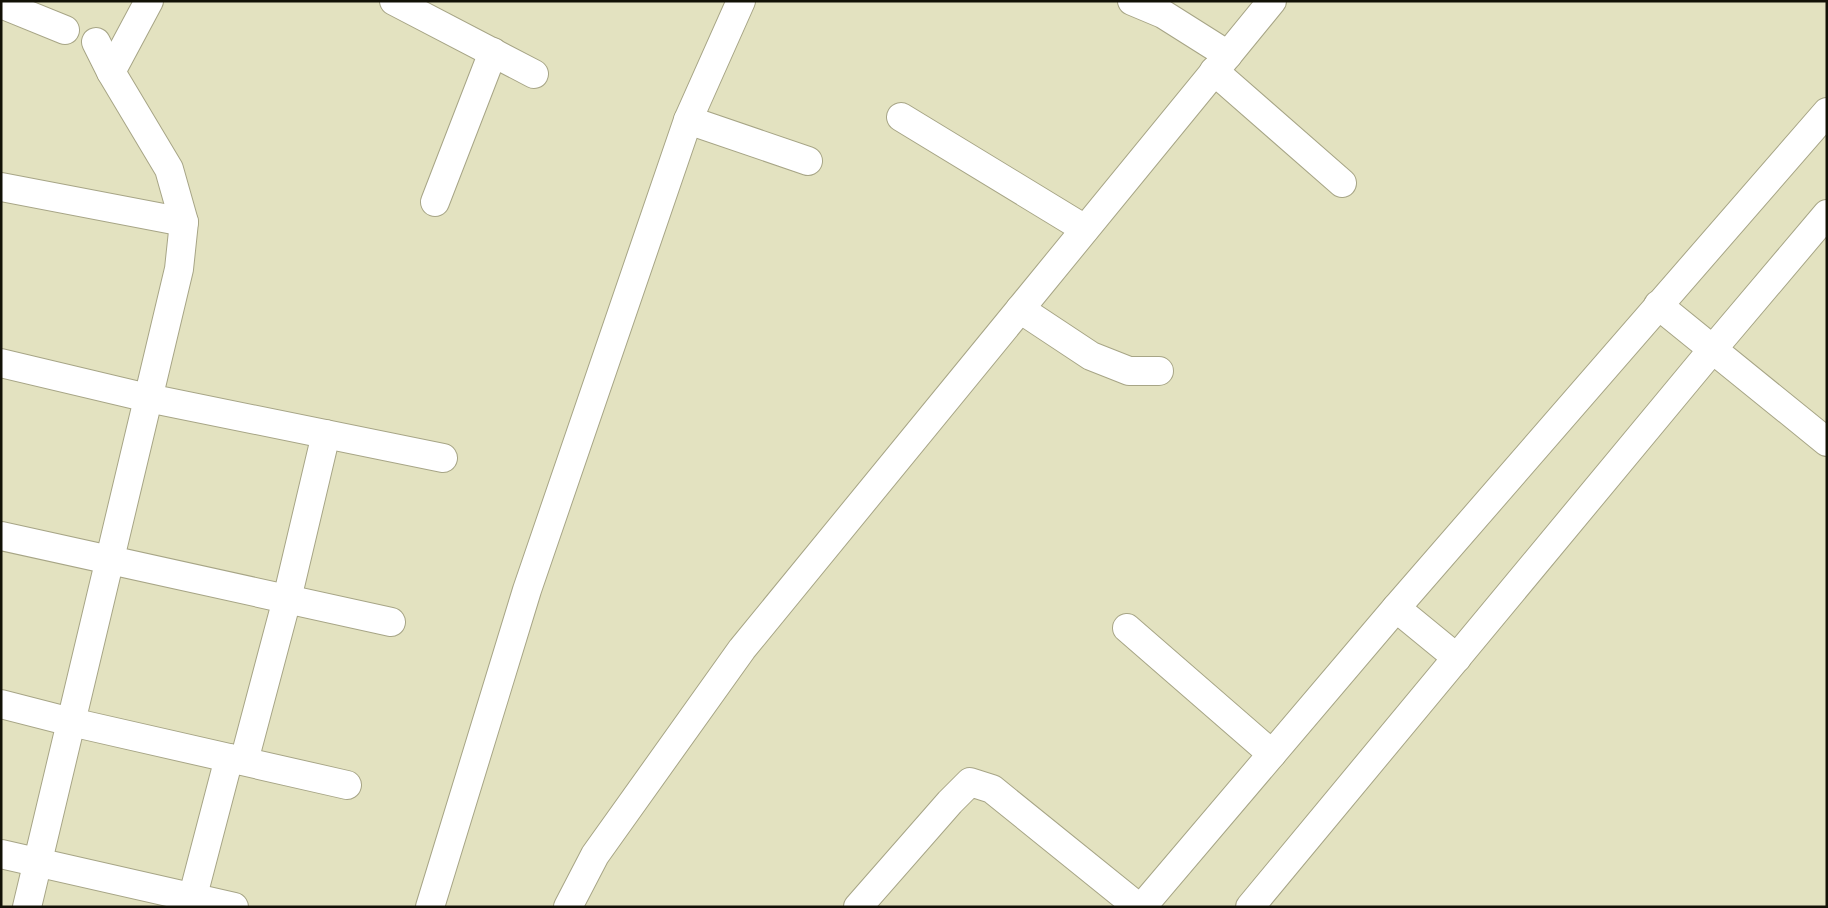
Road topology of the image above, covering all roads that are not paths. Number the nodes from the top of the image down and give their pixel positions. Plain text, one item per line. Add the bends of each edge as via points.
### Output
1 (149, 1) edge
2 (394, 1) edge
3 (742, 1) edge
4 (1132, 1) edge
5 (1272, 1) edge
6 (1, 4) edge
7 (35, 9) edge
8 (65, 30) dead end
9 (96, 42) dead end
10 (493, 52) junction
11 (1221, 63) junction
12 (110, 72) junction
13 (534, 74) dead end
14 (1827, 112) edge
15 (901, 117) dead end
16 (688, 120) junction
17 (808, 161) dead end
18 (1342, 183) dead end
19 (1, 187) edge
20 (435, 202) dead end
21 (1827, 214) edge
22 (184, 222) junction
23 (1085, 229) junction
24 (1658, 305) junction
25 (1020, 309) junction
26 (1712, 350) junction
27 (1, 363) edge
28 (1159, 371) dead end
29 (148, 398) junction
30 (326, 434) junction
31 (1827, 442) edge
32 (443, 458) dead end
33 (1, 536) edge
34 (110, 560) junction
35 (287, 599) junction
36 (1396, 608) junction
37 (391, 622) dead end
38 (1127, 628) dead end
39 (1457, 658) junction
40 (1, 704) edge
41 (71, 722) junction
42 (1272, 754) junction
43 (236, 760) junction
44 (347, 785) dead end
45 (1, 854) edge
46 (38, 862) junction
47 (192, 902) edge
48 (27, 907) edge
49 (234, 907) edge
50 (430, 907) edge
51 (568, 907) edge
52 (858, 907) edge
53 (1140, 907) edge
54 (1250, 907) edge

1 - 12 street
2 - 10 street
3 - 16 street
4 - 11 street via 1163,14
5 - 11 street
6 - 7 street
7 - 8 street
9 - 12 street
10 - 13 street
10 - 20 street
11 - 18 street
11 - 23 street
12 - 22 street via 169,169
14 - 24 street
15 - 23 street
16 - 17 street
16 - 50 street via 527,590
19 - 22 street
21 - 26 street
22 - 29 street via 179,268
23 - 25 street
24 - 26 street
24 - 36 street
25 - 28 street via 1091,356 1129,371
25 - 51 street via 742,649 595,855
26 - 31 street
26 - 39 street
27 - 29 street
29 - 30 street
29 - 34 street
30 - 32 street
30 - 35 street
33 - 34 street
34 - 35 street
34 - 41 street
35 - 37 street
35 - 43 street
36 - 39 street
36 - 42 street
38 - 42 street
39 - 54 street
40 - 41 street
41 - 43 street
41 - 46 street
42 - 53 street
43 - 44 street
43 - 47 street
45 - 46 street
46 - 47 street
46 - 48 street
47 - 49 street
52 - 53 street via 970,782 992,789

